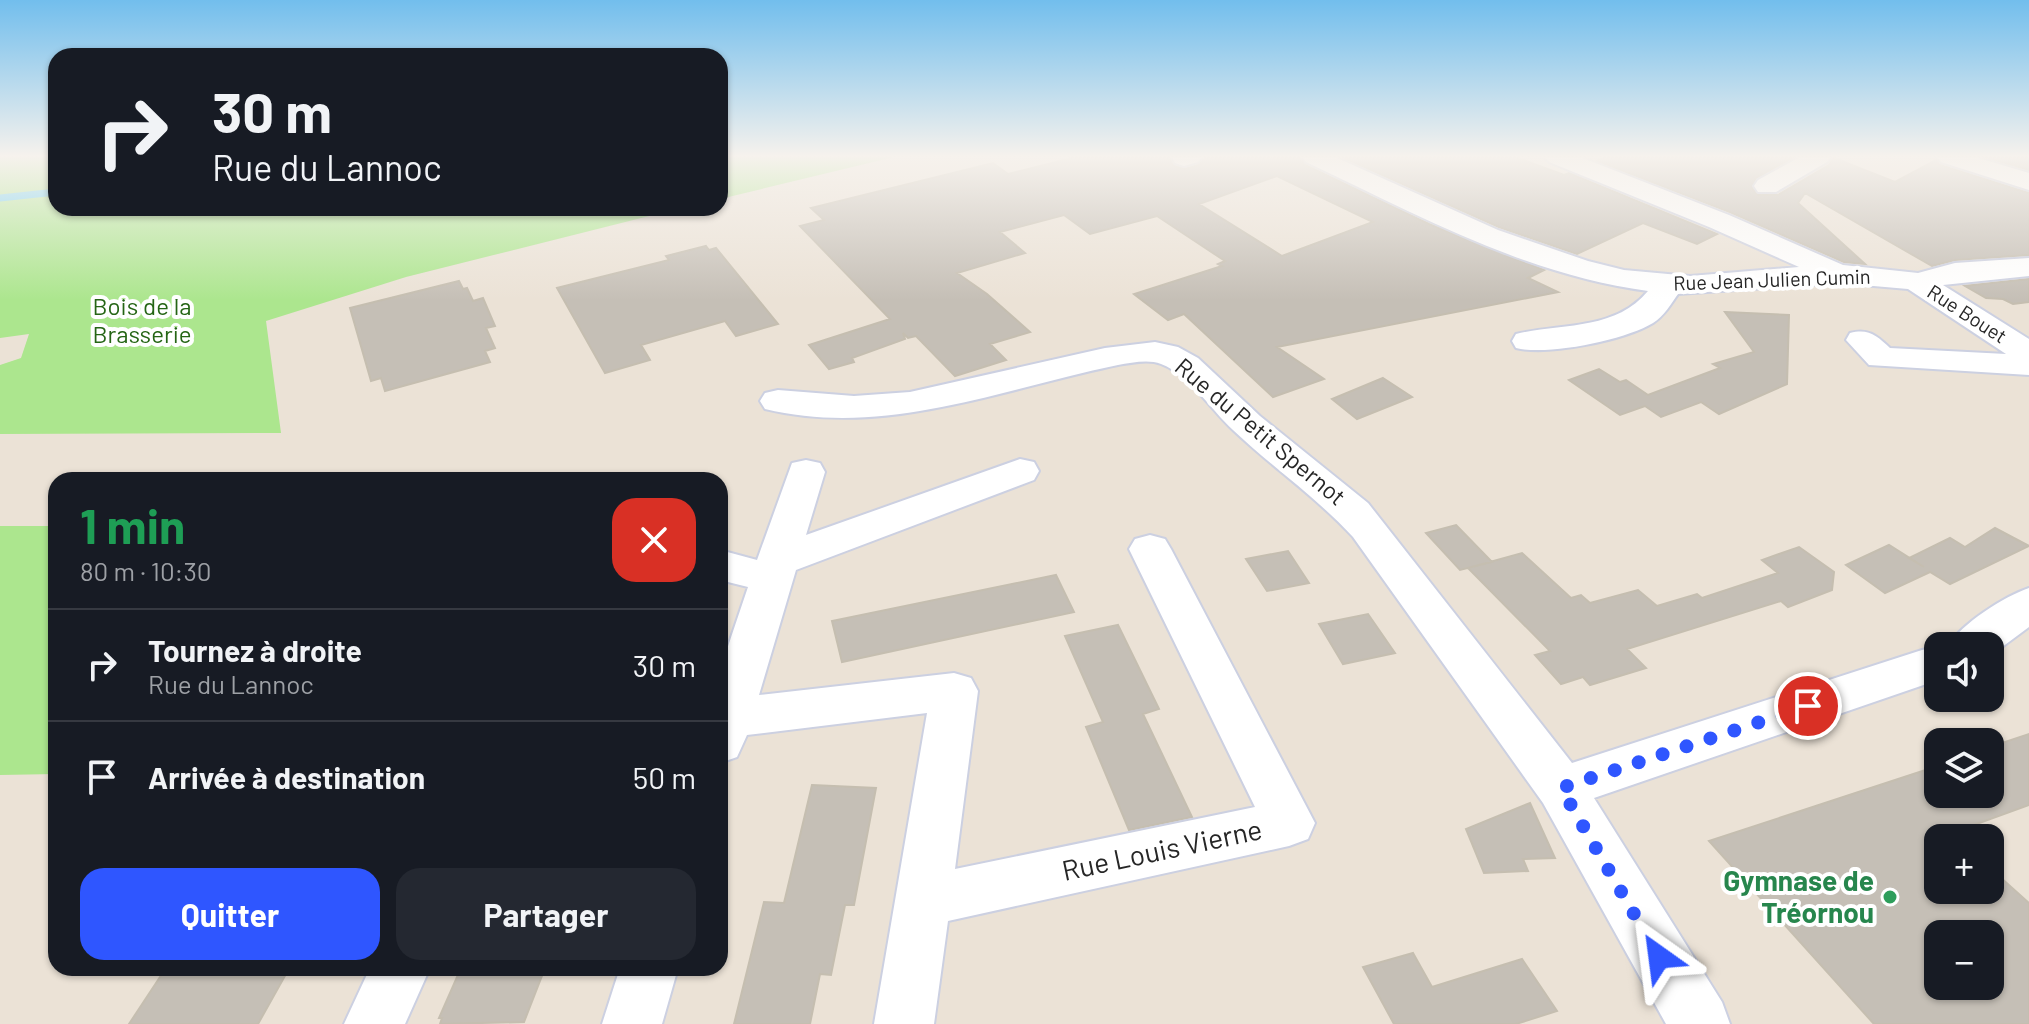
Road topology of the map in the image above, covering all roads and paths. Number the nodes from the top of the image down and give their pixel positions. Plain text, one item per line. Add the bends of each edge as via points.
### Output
1 (1422, 205) edge
2 (1678, 205) edge
3 (2029, 267) edge
4 (1838, 274) junction
5 (1918, 282) junction
6 (1670, 285) junction
7 (1862, 340) dead end
8 (1528, 341) dead end
9 (2029, 354) edge
10 (2029, 365) edge
11 (778, 401) dead end
12 (1020, 471) dead end
13 (806, 472) dead end
14 (1150, 549) dead end
15 (728, 566) edge
16 (775, 570) junction
17 (728, 586) edge
18 (2029, 604) edge
19 (1990, 632) edge
20 (1924, 667) edge
21 (728, 709) edge
22 (728, 726) edge
23 (1561, 788) junction
24 (922, 901) junction
25 (397, 976) edge
26 (647, 976) edge
27 (374, 1024) edge
28 (632, 1024) edge
29 (904, 1024) edge
30 (1700, 1024) edge

1 - 6 street, Rue Jean Julien Cumin via 1533,254 1611,277
2 - 4 street
3 - 5 street, Rue Bouet via 1955,272
4 - 5 street, Rue Jean Julien Cumin
4 - 6 street, Rue Jean Julien Cumin
5 - 9 street, Rue Bouet
6 - 8 street via 1644,315 1629,323 1560,340
7 - 10 street via 1881,358
11 - 23 street, Rue du Petit Spernot via 875,407 927,401 1108,357 1168,354 1185,363 1357,516
12 - 16 street
13 - 16 street
14 - 24 street, Rue Louis Vierne via 1289,823
15 - 16 street
16 - 17 street
16 - 21 street
18 - 19 street
20 - 23 street
22 - 24 street via 954,691
23 - 30 street, Rue du Petit Spernot
24 - 29 street
25 - 27 street
26 - 28 street

